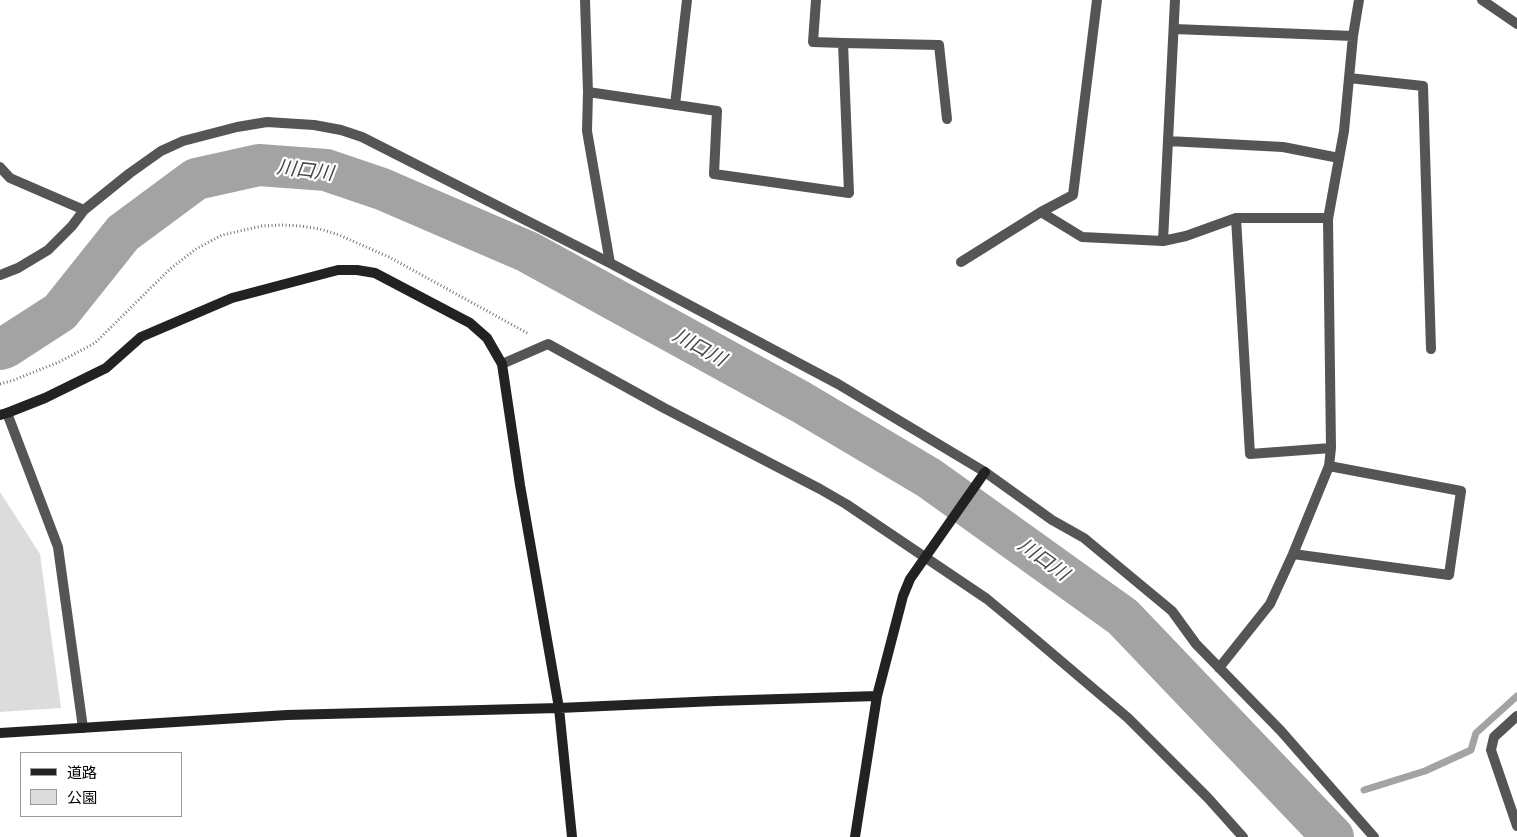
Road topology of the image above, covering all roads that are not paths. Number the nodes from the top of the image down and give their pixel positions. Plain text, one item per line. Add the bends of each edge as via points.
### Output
1 (585, 0) edge
2 (687, 0) edge
3 (816, 0) edge
4 (1096, 0) edge
5 (1175, 0) edge
6 (1359, 0) edge
7 (1482, 0) edge
8 (1517, 24) edge
9 (1174, 29) junction
10 (1353, 36) junction
11 (844, 43) junction
12 (1349, 78) junction
13 (588, 92) junction
14 (675, 105) junction
15 (947, 119) dead end
16 (1168, 141) junction
17 (1339, 158) junction
18 (0, 167) edge
19 (84, 210) junction
20 (1041, 212) junction
21 (1236, 218) junction
22 (1328, 218) junction
23 (1163, 240) junction
24 (961, 262) dead end
25 (610, 263) junction
26 (0, 275) edge
27 (1431, 349) dead end
28 (502, 364) junction
29 (3, 414) edge
30 (1331, 448) junction
31 (1330, 466) junction
32 (983, 475) junction
33 (928, 554) junction
34 (1293, 554) junction
35 (1220, 668) junction
36 (877, 696) junction
37 (559, 708) junction
38 (1517, 716) edge
39 (83, 728) junction
40 (0, 733) edge
41 (1517, 826) edge
42 (572, 837) edge
43 (855, 837) edge
44 (1243, 837) edge
45 (1374, 837) edge

1 - 13 street
2 - 14 street
3 - 11 street via 813,42
4 - 20 street via 1073,195
5 - 9 street
6 - 10 street
7 - 8 street
9 - 10 street
9 - 16 street
10 - 12 street
11 - 14 street via 849,192 714,174 717,111
11 - 15 street via 940,45
12 - 17 street
12 - 27 street via 1423,86
13 - 14 street
13 - 25 street via 587,132
16 - 17 street via 1283,147
16 - 23 street
17 - 22 street
18 - 19 street via 10,178
19 - 25 street via 161,151 183,141 266,122 314,126 362,136
19 - 26 street via 48,250
20 - 23 street via 1082,237
20 - 24 street
21 - 22 street
21 - 23 street via 1186,236
21 - 30 street via 1250,454
22 - 30 street
25 - 32 street via 838,384
28 - 29 street via 488,338 470,323 375,273 338,270 232,298 141,337 106,368 45,398
28 - 33 street via 548,344 820,489
28 - 37 street
29 - 39 street via 58,547
30 - 31 street
31 - 34 street
31 - 34 street via 1461,490 1449,576
32 - 33 street
32 - 35 street via 1084,538 1137,581 1172,611 1196,644
33 - 36 street via 910,579 903,596
33 - 44 street via 987,599 1128,718
34 - 35 street via 1270,604
35 - 45 street via 1281,731
36 - 37 street
36 - 43 street
37 - 39 street via 287,715
37 - 42 street
38 - 41 street via 1494,738 1492,750
39 - 40 street

